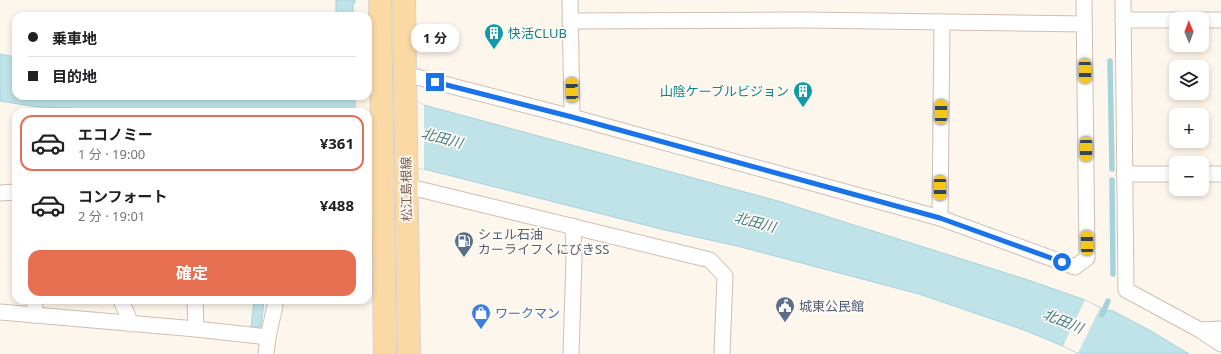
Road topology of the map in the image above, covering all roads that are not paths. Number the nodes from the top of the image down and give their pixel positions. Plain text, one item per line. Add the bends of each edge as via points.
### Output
1 (380, 0) edge
2 (404, 0) edge
3 (570, 0) edge
4 (1084, 0) edge
5 (1122, 0) edge
6 (570, 20) junction
7 (1123, 20) junction
8 (1169, 20) edge
9 (1209, 20) edge
10 (1221, 20) edge
11 (942, 22) junction
12 (1084, 24) junction
13 (405, 81) junction
14 (572, 117) junction
15 (1124, 174) junction
16 (1169, 174) edge
17 (1209, 174) edge
18 (1221, 174) edge
19 (406, 180) junction
20 (12, 192) edge
21 (0, 193) edge
22 (940, 218) junction
23 (573, 226) junction
24 (35, 304) edge
25 (123, 304) edge
26 (195, 304) edge
27 (275, 306) dead end
28 (0, 312) edge
29 (34, 315) junction
30 (131, 324) junction
31 (196, 329) junction
32 (1221, 329) edge
33 (1200, 330) junction
34 (268, 337) junction
35 (1221, 344) edge
36 (266, 354) edge
37 (385, 354) edge
38 (409, 354) edge
39 (571, 354) edge
40 (722, 354) edge

1 - 37 main road, 松江島根線
2 - 13 main road, 松江島根線
3 - 6 street
4 - 12 street
5 - 7 street
6 - 11 street
6 - 14 street
7 - 8 street
7 - 15 street
9 - 10 street
11 - 12 street
11 - 22 street
12 - 22 street via 1087,258 1075,267
13 - 14 street
13 - 19 main road, 松江島根線
14 - 22 street
15 - 16 street
15 - 33 street via 1126,290
17 - 18 street
19 - 23 street
19 - 38 main road, 松江島根線
20 - 21 street
23 - 39 street
23 - 40 street via 710,260 725,276
24 - 29 street
25 - 30 street
26 - 31 street
27 - 34 street
28 - 29 street
29 - 30 street
30 - 31 street
31 - 34 street
32 - 33 street
33 - 35 street
34 - 36 street

